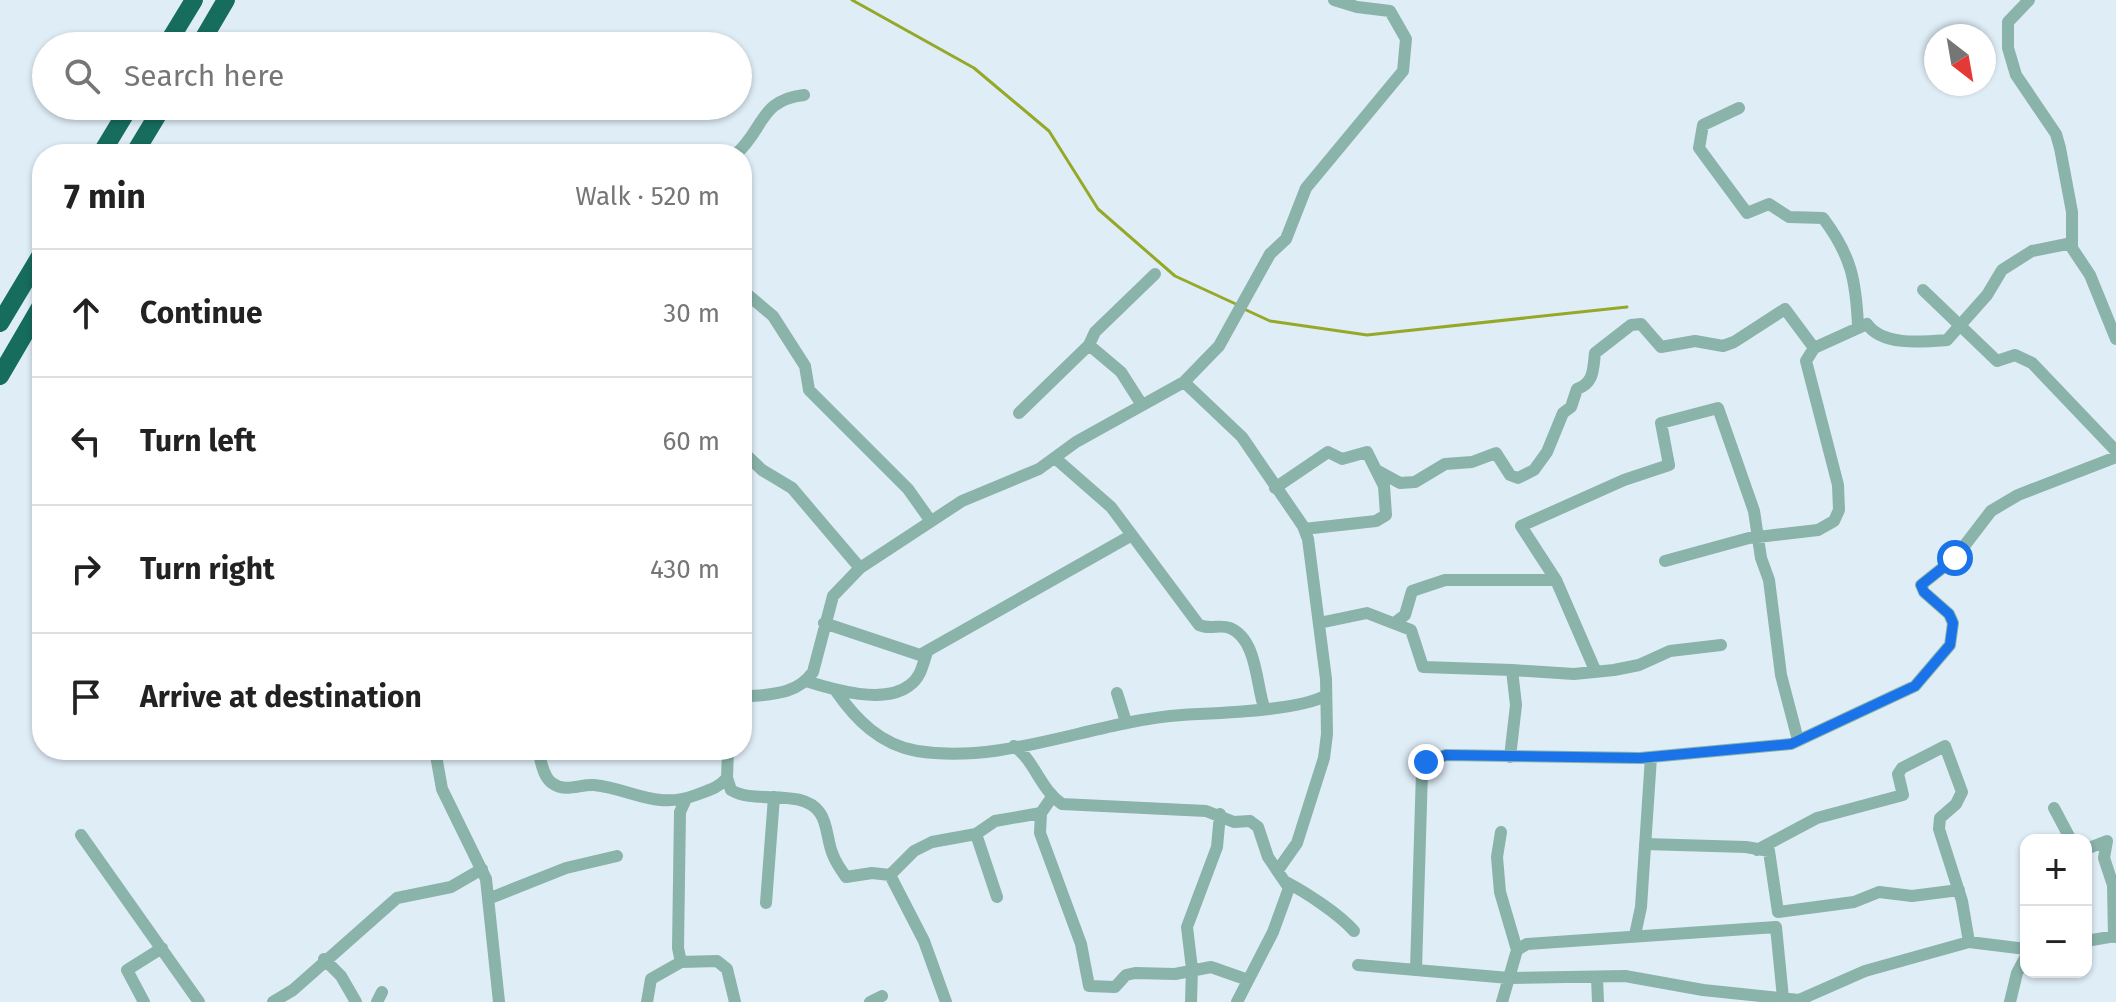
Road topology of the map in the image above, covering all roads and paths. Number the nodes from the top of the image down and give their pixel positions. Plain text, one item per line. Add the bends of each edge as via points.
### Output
1 (194, 0) edge
2 (226, 0) edge
3 (1334, 0) edge
4 (2029, 0) edge
5 (175, 32) edge
6 (207, 32) edge
7 (804, 95) dead end
8 (1739, 108) dead end
9 (122, 120) edge
10 (155, 120) edge
11 (107, 144) edge
12 (140, 144) edge
13 (747, 144) edge
14 (2072, 243) junction
15 (32, 270) edge
16 (1155, 274) dead end
17 (1923, 290) dead end
18 (752, 298) edge
19 (32, 321) edge
20 (0, 323) edge
21 (1960, 325) junction
22 (1858, 326) junction
23 (2116, 339) edge
24 (1089, 345) junction
25 (1814, 348) junction
26 (0, 376) edge
27 (1184, 382) junction
28 (1142, 405) junction
29 (1019, 413) dead end
30 (2116, 454) edge
31 (1055, 458) junction
32 (752, 460) edge
33 (1378, 471) junction
34 (1275, 488) junction
35 (930, 520) junction
36 (1304, 529) junction
37 (1132, 535) junction
38 (1758, 538) junction
39 (1665, 561) dead end
40 (860, 568) junction
41 (1556, 580) junction
42 (1397, 621) junction
43 (824, 623) junction
44 (1319, 623) junction
45 (1721, 645) dead end
46 (927, 652) junction
47 (1512, 670) junction
48 (1595, 670) junction
49 (806, 681) junction
50 (836, 691) junction
51 (1117, 693) dead end
52 (1326, 695) junction
53 (752, 696) edge
54 (1259, 703) junction
55 (1126, 722) junction
56 (1802, 735) junction
57 (1014, 746) junction
58 (1510, 757) junction
59 (1651, 757) junction
60 (437, 760) edge
61 (541, 760) edge
62 (728, 760) edge
63 (727, 778) junction
64 (774, 797) junction
65 (1052, 797) junction
66 (685, 801) junction
67 (2054, 808) dead end
68 (1041, 813) junction
69 (1220, 814) junction
70 (1501, 832) dead end
71 (2116, 833) edge
72 (976, 834) junction
73 (2068, 834) edge
74 (81, 835) dead end
75 (1645, 844) junction
76 (2092, 845) edge
77 (2092, 846) edge
78 (1757, 850) junction
79 (617, 856) dead end
80 (482, 869) junction
81 (1278, 870) junction
82 (890, 875) junction
83 (1286, 882) junction
84 (1959, 890) junction
85 (997, 897) dead end
86 (488, 899) junction
87 (766, 903) dead end
88 (1354, 931) dead end
89 (1635, 935) junction
90 (2115, 937) edge
91 (2092, 940) edge
92 (1969, 942) junction
93 (1517, 945) junction
94 (162, 948) junction
95 (2020, 948) edge
96 (324, 959) junction
97 (681, 962) junction
98 (1358, 965) dead end
99 (2020, 967) edge
100 (1192, 969) junction
101 (1416, 969) junction
102 (1509, 978) junction
103 (1597, 978) junction
104 (1248, 980) junction
105 (1783, 998) junction
106 (1799, 1001) edge
107 (144, 1002) edge
108 (199, 1002) edge
109 (273, 1002) edge
110 (356, 1002) edge
111 (499, 1002) edge
112 (647, 1002) edge
113 (735, 1002) edge
114 (946, 1002) edge
115 (1191, 1002) edge
116 (1237, 1002) edge
117 (1502, 1002) edge
118 (1598, 1002) edge
119 (2010, 1002) edge

1 - 5 highway
2 - 6 highway
3 - 27 street via 1390,11 1406,39 1403,71 1306,188 1286,239 1270,254 1236,322
4 - 14 street via 2008,22 2008,48 2022,87 2056,134 2072,212
7 - 13 street via 779,100 754,126
8 - 22 street via 1703,125 1699,148 1747,213 1769,204 1789,217 1823,218 1845,247 1857,290
9 - 11 highway
10 - 12 highway
14 - 21 street via 2032,251 2002,270
14 - 23 street
15 - 20 highway
16 - 24 street via 1095,332
17 - 21 street
18 - 35 street via 773,316 805,366 809,390 908,489
19 - 26 highway
21 - 22 street via 1947,340 1927,342 1891,339 1874,334 1867,324
21 - 30 street via 1997,361 2015,355 2032,363
22 - 25 street
24 - 28 street via 1121,372
24 - 29 street
25 - 33 street via 1785,309 1723,346 1695,341 1661,347 1641,324 1631,325 1595,353 1588,385 1577,389 1540,463 1527,475 1510,475 1496,453 1445,464 1415,482 1400,483
25 - 38 street via 1806,361 1808,382 1838,485 1839,510 1834,521 1818,530
27 - 28 street
27 - 34 street via 1242,437
28 - 31 street
30 - 56 street via 1991,511 1955,558 1921,585 1949,614 1950,645 1915,686
31 - 35 street
31 - 37 street via 1111,507
32 - 40 street via 792,488
33 - 34 street via 1367,452 1342,459 1328,452
33 - 36 street via 1384,486 1383,518
34 - 36 street
35 - 40 street
36 - 44 street
37 - 46 street
37 - 54 street via 1199,625 1237,632 1256,668
38 - 39 street
38 - 41 street via 1743,473 1718,408 1661,423 1669,465 1521,526
38 - 56 street via 1783,685
40 - 43 street via 833,596
41 - 42 street via 1429,584 1412,591 1405,615
41 - 48 street
42 - 44 street via 1367,613
42 - 47 street via 1411,630 1423,667
43 - 46 street via 915,655
43 - 49 street via 813,672
44 - 52 street
45 - 48 street via 1670,651 1639,665
46 - 50 street via 918,677 894,693
47 - 48 street
47 - 58 street via 1516,705
49 - 50 street
49 - 53 street via 796,689
50 - 57 street via 889,743 961,754
51 - 55 street
52 - 54 street via 1307,702
52 - 81 street via 1324,758 1297,843
54 - 55 street
55 - 57 street
56 - 59 street
57 - 65 street via 1025,754
58 - 59 street
58 - 101 street via 1446,755 1423,766
59 - 75 street
60 - 80 street via 442,789
61 - 66 street via 555,785 592,785 648,800
62 - 63 street
63 - 64 street via 731,790 745,797
63 - 66 street via 710,792
64 - 82 street via 816,808 846,877
64 - 87 street
65 - 68 street
65 - 69 street via 1075,807 1144,806
66 - 97 street via 680,812 677,896
67 - 73 street
68 - 72 street via 995,821
68 - 100 street via 1040,833 1081,944 1089,986 1115,987 1126,975
69 - 81 street via 1258,827
69 - 100 street via 1217,847 1187,927
70 - 93 street via 1500,892
71 - 76 street
72 - 82 street via 932,842 914,851
72 - 85 street
74 - 94 street
75 - 78 street
75 - 89 street
77 - 90 street via 2107,841 2104,858 2113,885
78 - 84 street via 1769,851 1778,912 1854,902 1879,892 1912,896
78 - 84 street via 1817,818 1903,795 1898,774 1902,768 1945,746 1962,792 1940,818 1939,829
79 - 86 street via 566,868
80 - 86 street
80 - 96 street via 451,887 397,898
81 - 83 street
82 - 114 street via 924,941
83 - 88 street
83 - 104 street via 1289,890
84 - 92 street
86 - 111 street
89 - 93 street
89 - 105 street via 1776,927
90 - 91 street
92 - 95 street
92 - 106 street via 1865,971
93 - 102 street
94 - 107 street via 127,970
94 - 108 street
96 - 109 street
96 - 110 street
97 - 112 street via 651,979
97 - 113 street via 720,962 727,969
98 - 101 street
99 - 119 street
100 - 104 street via 1211,967
100 - 115 street
101 - 102 street
102 - 103 street
102 - 117 street
103 - 105 street via 1636,977
103 - 118 street
104 - 116 street
105 - 106 street

